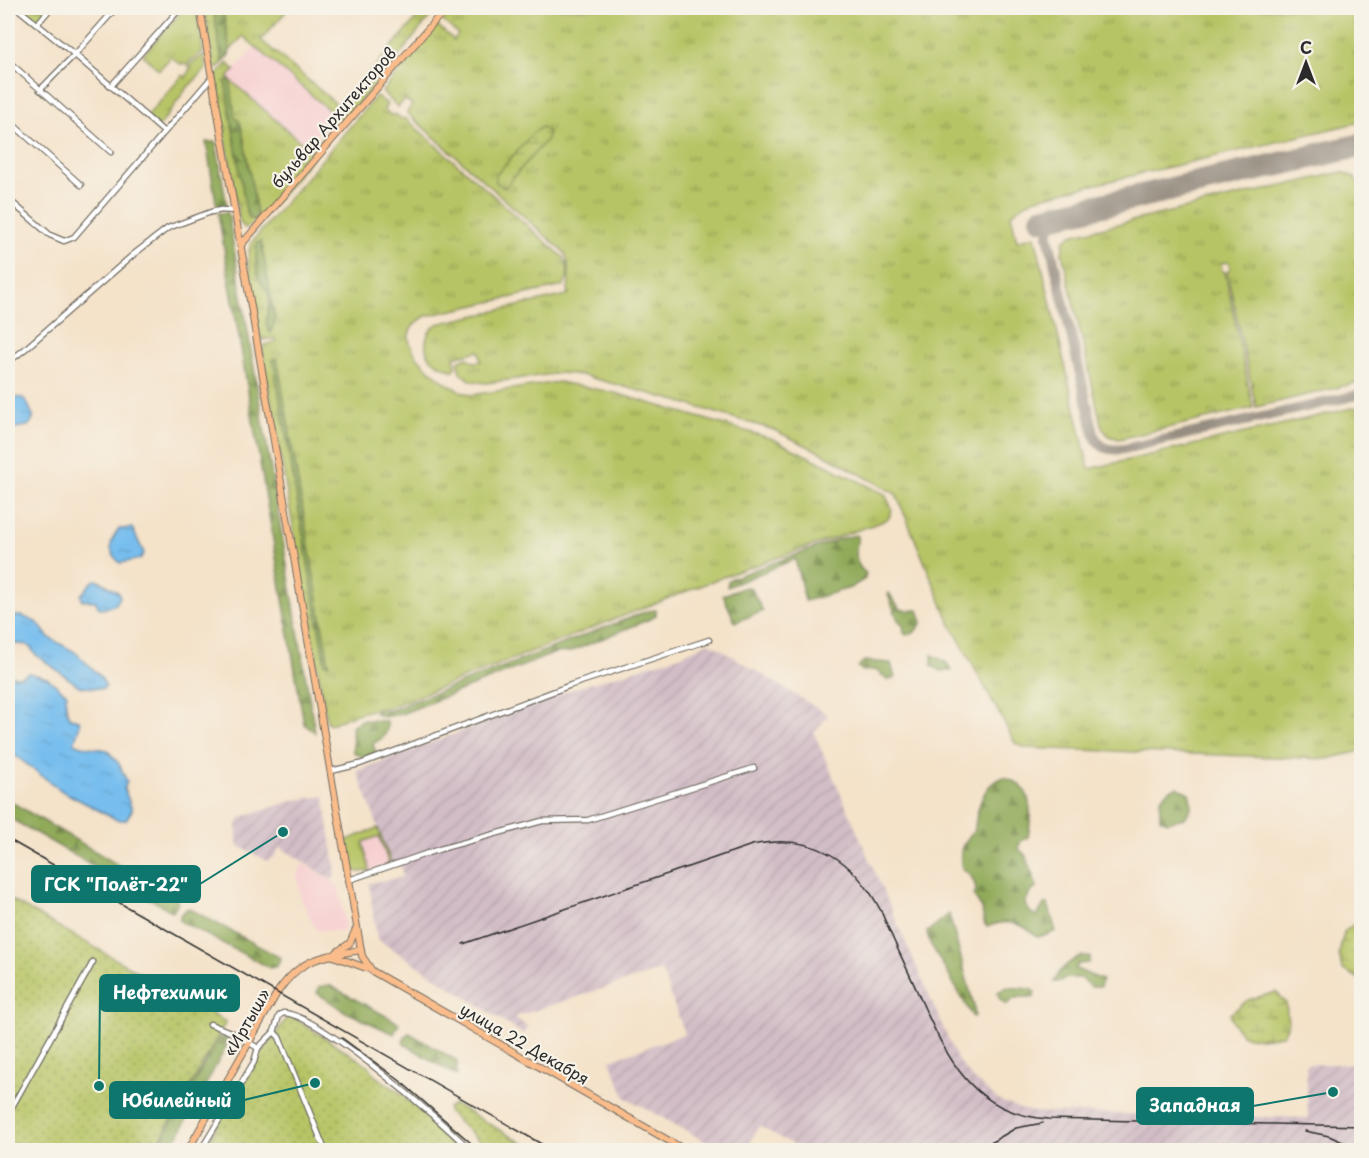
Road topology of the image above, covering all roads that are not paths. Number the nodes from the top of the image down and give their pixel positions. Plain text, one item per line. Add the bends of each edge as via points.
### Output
1 (17, 8) edge
2 (51, 8) edge
3 (116, 8) edge
4 (184, 8) edge
5 (200, 8) edge
6 (446, 8) edge
7 (37, 24) junction
8 (74, 54) junction
9 (8, 61) edge
10 (212, 77) junction
11 (111, 86) junction
12 (40, 90) junction
13 (9, 124) edge
14 (164, 132) junction
15 (111, 152) dead end
16 (81, 185) dead end
17 (8, 199) edge
18 (235, 211) junction
19 (241, 245) junction
20 (8, 359) edge
21 (709, 640) dead end
22 (754, 768) dead end
23 (331, 771) junction
24 (349, 880) junction
25 (356, 925) junction
26 (361, 950) junction
27 (328, 956) junction
28 (93, 962) dead end
29 (372, 971) junction
30 (210, 1024) dead end
31 (274, 1032) junction
32 (249, 1042) junction
33 (258, 1048) junction
34 (8, 1114) edge
35 (188, 1150) edge
36 (201, 1150) edge
37 (325, 1150) edge
38 (471, 1150) edge
39 (685, 1150) edge

1 - 7 street
2 - 7 street
3 - 8 street
4 - 11 street
5 - 10 main road
6 - 19 main road, бульвар Архитекторов
7 - 8 street
8 - 11 street
8 - 12 street
9 - 12 street
10 - 14 street
10 - 18 main road
11 - 14 street
12 - 15 street
13 - 16 street
14 - 17 street via 79,232 64,241 50,235
18 - 19 main road
18 - 20 street via 216,211 168,228 25,349
19 - 23 main road
21 - 23 street
22 - 24 street via 588,820 542,821 440,849
23 - 24 main road
24 - 25 main road
25 - 26 main road
25 - 27 main road via 346,947
26 - 27 main road, «Иртыш»
26 - 29 main road
27 - 29 main road, улица 22 Декабря
27 - 32 main road, «Иртыш» via 308,962 288,977
28 - 34 street
29 - 39 main road, улица 22 Декабря
30 - 32 street
31 - 33 street
31 - 37 street
31 - 38 street via 283,1013 313,1025 401,1088
32 - 33 street
32 - 35 main road, «Иртыш»
33 - 36 street via 254,1062

